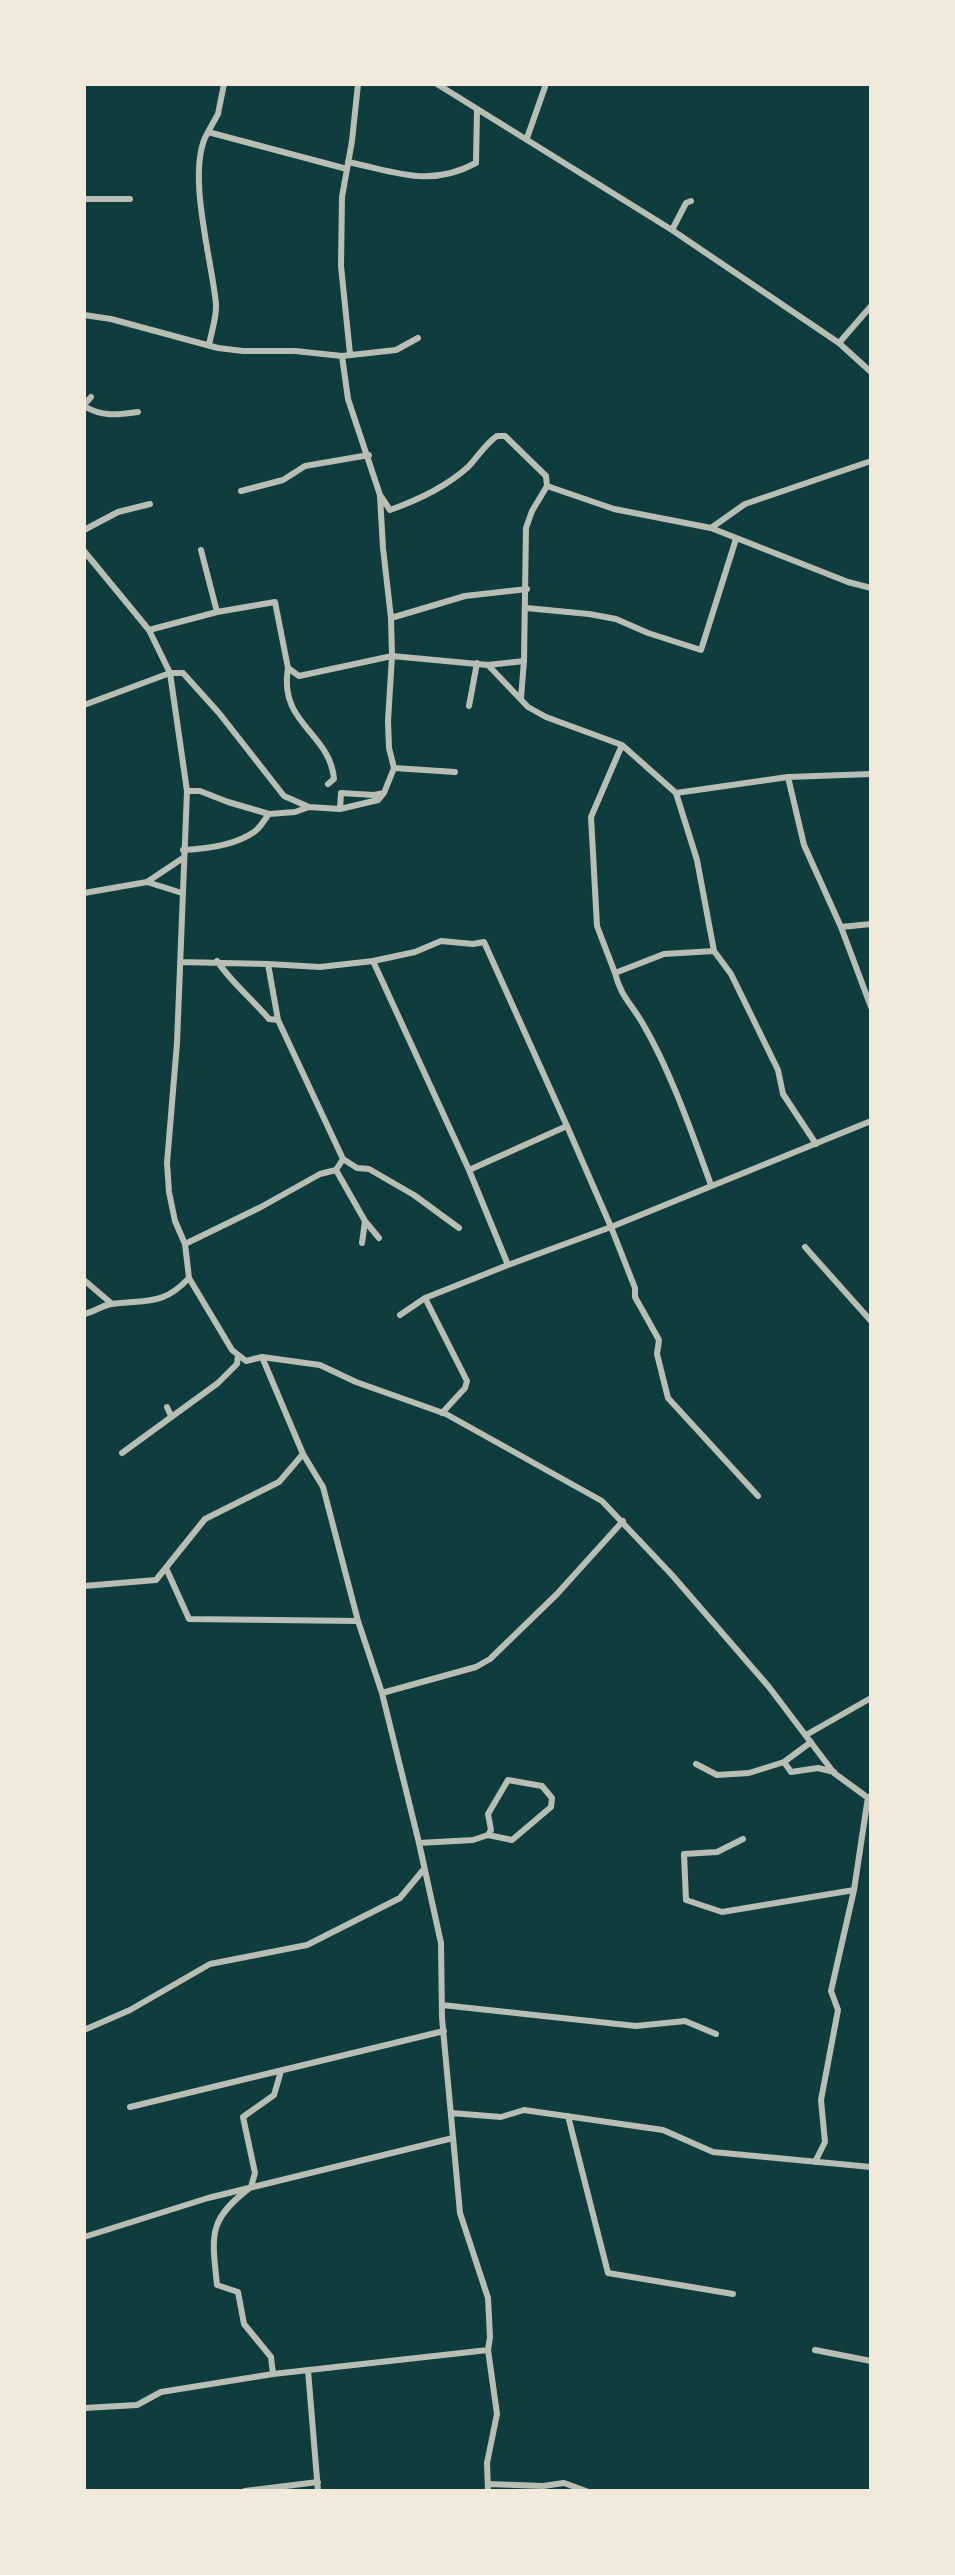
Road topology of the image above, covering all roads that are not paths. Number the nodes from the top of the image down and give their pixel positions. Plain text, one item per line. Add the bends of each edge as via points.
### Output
1 (224, 84) edge
2 (358, 84) edge
3 (437, 84) edge
4 (546, 84) edge
5 (477, 110) junction
6 (208, 132) junction
7 (527, 138) junction
8 (347, 165) junction
9 (84, 199) edge
10 (130, 199) dead end
11 (691, 201) dead end
12 (672, 230) junction
13 (871, 306) edge
14 (84, 315) edge
15 (418, 338) dead end
16 (839, 343) junction
17 (209, 345) junction
18 (350, 354) junction
19 (342, 356) junction
20 (871, 372) edge
21 (91, 397) dead end
22 (84, 405) edge
23 (138, 412) dead end
24 (369, 455) junction
25 (871, 461) edge
26 (547, 486) junction
27 (241, 491) dead end
28 (380, 495) junction
29 (150, 504) dead end
30 (711, 528) junction
31 (84, 530) edge
32 (736, 539) junction
33 (201, 550) dead end
34 (84, 551) edge
35 (871, 588) edge
36 (527, 589) junction
37 (526, 608) junction
38 (216, 612) junction
39 (391, 618) junction
40 (149, 630) junction
41 (392, 656) junction
42 (524, 661) junction
43 (477, 663) junction
44 (488, 664) junction
45 (288, 668) junction
46 (170, 673) junction
47 (521, 698) junction
48 (84, 705) edge
49 (469, 706) dead end
50 (622, 746) junction
51 (394, 768) junction
52 (455, 772) dead end
53 (871, 774) edge
54 (788, 777) junction
55 (328, 784) dead end
56 (187, 791) junction
57 (384, 793) junction
58 (676, 793) junction
59 (309, 807) junction
60 (340, 809) junction
61 (270, 814) junction
62 (183, 850) junction
63 (183, 858) junction
64 (147, 882) junction
65 (84, 893) edge
66 (182, 893) junction
67 (871, 924) edge
68 (841, 927) junction
69 (714, 951) junction
70 (217, 961) junction
71 (373, 961) junction
72 (180, 962) junction
73 (268, 964) junction
74 (615, 972) junction
75 (871, 1007) edge
76 (278, 1020) junction
77 (871, 1121) edge
78 (567, 1126) junction
79 (816, 1144) junction
80 (343, 1159) junction
81 (336, 1170) junction
82 (469, 1170) junction
83 (711, 1185) junction
84 (365, 1221) junction
85 (611, 1227) junction
86 (459, 1228) dead end
87 (379, 1238) dead end
88 (362, 1243) dead end
89 (185, 1244) junction
90 (805, 1246) dead end
91 (508, 1265) junction
92 (189, 1278) junction
93 (84, 1280) edge
94 (425, 1298) junction
95 (112, 1304) junction
96 (84, 1314) edge
97 (400, 1315) dead end
98 (871, 1321) edge
99 (238, 1355) junction
100 (262, 1357) junction
101 (167, 1407) dead end
102 (442, 1413) junction
103 (171, 1416) junction
104 (122, 1453) dead end
105 (303, 1454) junction
106 (758, 1496) dead end
107 (623, 1521) junction
108 (166, 1568) junction
109 (84, 1586) edge
110 (358, 1621) junction
111 (381, 1693) junction
112 (871, 1698) edge
113 (807, 1735) junction
114 (811, 1742) junction
115 (784, 1762) junction
116 (696, 1764) dead end
117 (834, 1773) junction
118 (869, 1799) edge
119 (489, 1835) junction
120 (743, 1839) dead end
121 (419, 1843) junction
122 (424, 1869) junction
123 (854, 1890) junction
124 (442, 2005) junction
125 (84, 2030) edge
126 (444, 2031) junction
127 (716, 2034) dead end
128 (281, 2071) junction
129 (130, 2107) dead end
130 (451, 2113) junction
131 (568, 2116) junction
132 (453, 2138) junction
133 (815, 2162) junction
134 (871, 2167) edge
135 (251, 2187) junction
136 (84, 2237) edge
137 (733, 2294) dead end
138 (488, 2350) junction
139 (815, 2350) dead end
140 (871, 2361) edge
141 (308, 2370) junction
142 (273, 2373) junction
143 (84, 2408) edge
144 (318, 2482) junction
145 (488, 2487) edge
146 (245, 2491) edge
147 (318, 2491) edge
148 (586, 2491) edge

1 - 6 street via 218,114
2 - 8 street
3 - 5 street
4 - 7 street
5 - 7 street
5 - 8 street via 476,164 462,171 432,178
6 - 8 street
6 - 17 street via 202,141 199,188 216,307
7 - 12 street
8 - 18 street via 342,197 341,266
9 - 10 street
11 - 12 street via 686,203
12 - 16 street
13 - 16 street
14 - 17 street
15 - 18 street via 396,350
16 - 20 street
17 - 19 street via 243,351
18 - 19 street
19 - 24 street via 348,399
21 - 22 street
22 - 23 street via 97,414
24 - 27 street via 305,466 283,480
24 - 28 street
25 - 30 street via 745,504
26 - 28 street via 546,476 538,466 505,436 497,435 467,467 414,502 390,510
26 - 30 street via 614,509
26 - 36 street via 526,528
28 - 39 street
29 - 31 street via 118,512
30 - 32 street
32 - 35 street
32 - 37 street via 701,650 616,619
33 - 38 street
34 - 40 street
36 - 37 street
36 - 39 street via 465,596
37 - 42 street
38 - 40 street
38 - 45 street via 275,602
39 - 41 street
40 - 46 street
41 - 43 street
41 - 45 street via 299,676
41 - 51 street via 388,748
42 - 44 street
42 - 47 street
43 - 44 street
43 - 49 street
44 - 47 street
45 - 55 street via 287,683 297,716 330,758 334,779
46 - 48 street
46 - 56 street
46 - 59 street via 183,673 200,690 284,796
47 - 50 street via 546,717
50 - 58 street
50 - 74 street via 591,817 597,926
51 - 52 street
51 - 57 street
53 - 54 street
54 - 58 street
54 - 68 street via 804,845
56 - 61 street via 200,791
56 - 62 street
57 - 60 street via 378,800
57 - 60 street via 341,793
58 - 69 street via 697,860
59 - 60 street
59 - 61 street
61 - 62 street via 241,839 210,848
62 - 63 street
63 - 64 street
63 - 66 street
64 - 65 street
64 - 66 street
66 - 72 street
67 - 68 street
68 - 75 street
69 - 74 street via 664,954
69 - 79 street via 731,974 778,1070 783,1094
70 - 72 street
70 - 73 street
70 - 76 street via 269,1019
71 - 73 street via 320,967
71 - 78 street via 415,952 441,941 484,942
71 - 82 street
72 - 89 street via 167,1163 176,1221
73 - 76 street
74 - 83 street via 620,993 643,1024 684,1112
76 - 80 street
77 - 79 street
78 - 82 street
78 - 85 street
79 - 83 street
80 - 81 street
80 - 86 street via 357,1168 369,1168
81 - 84 street
81 - 89 street via 320,1174
82 - 91 street
83 - 85 street
84 - 87 street
84 - 88 street
85 - 91 street
85 - 106 street via 635,1297 659,1340 657,1354 668,1398
89 - 92 street
90 - 98 street
91 - 94 street
92 - 95 street via 176,1292 153,1301
92 - 99 street
93 - 95 street
94 - 97 street
94 - 102 street via 468,1382
95 - 96 street
99 - 100 street via 246,1361
99 - 103 street via 237,1364 218,1383
100 - 102 street via 320,1365
100 - 105 street
101 - 103 street
102 - 107 street via 602,1501
103 - 104 street
105 - 108 street via 279,1482 205,1519
105 - 110 street via 323,1487
107 - 111 street via 557,1594 490,1659 476,1667
107 - 113 street
108 - 109 street via 156,1580
108 - 110 street via 189,1619
110 - 111 street
111 - 121 street
112 - 113 street
113 - 114 street
114 - 115 street
114 - 117 street
115 - 116 street via 749,1773 717,1775
115 - 117 street via 791,1772 818,1768
117 - 118 street
118 - 123 street
119 - 119 street via 492,1830 488,1814 508,1780 542,1786 552,1798 551,1807 512,1840
119 - 121 street via 473,1840
120 - 123 street via 717,1852 684,1854 686,1900 722,1912
121 - 122 street
122 - 124 street via 441,1942
122 - 125 street via 400,1898 307,1945 210,1964 130,2010
123 - 133 street via 831,1991 838,2010 820,2100 825,2142
124 - 126 street
124 - 127 street via 636,2026 686,2021
126 - 128 street
126 - 130 street
128 - 129 street
128 - 135 street via 274,2095 243,2117 255,2173
130 - 131 street via 501,2117 524,2110
130 - 132 street
131 - 133 street via 663,2130 713,2152
131 - 137 street via 608,2273
132 - 135 street
132 - 138 street via 460,2213 488,2298
133 - 134 street
135 - 136 street
135 - 142 street via 230,2203 212,2235 217,2285 238,2292 244,2324 271,2357
138 - 141 street
138 - 145 street via 497,2414 487,2463
139 - 140 street
141 - 142 street
141 - 144 street
142 - 143 street via 161,2392 137,2405
144 - 146 street
144 - 147 street
145 - 148 street via 564,2483

